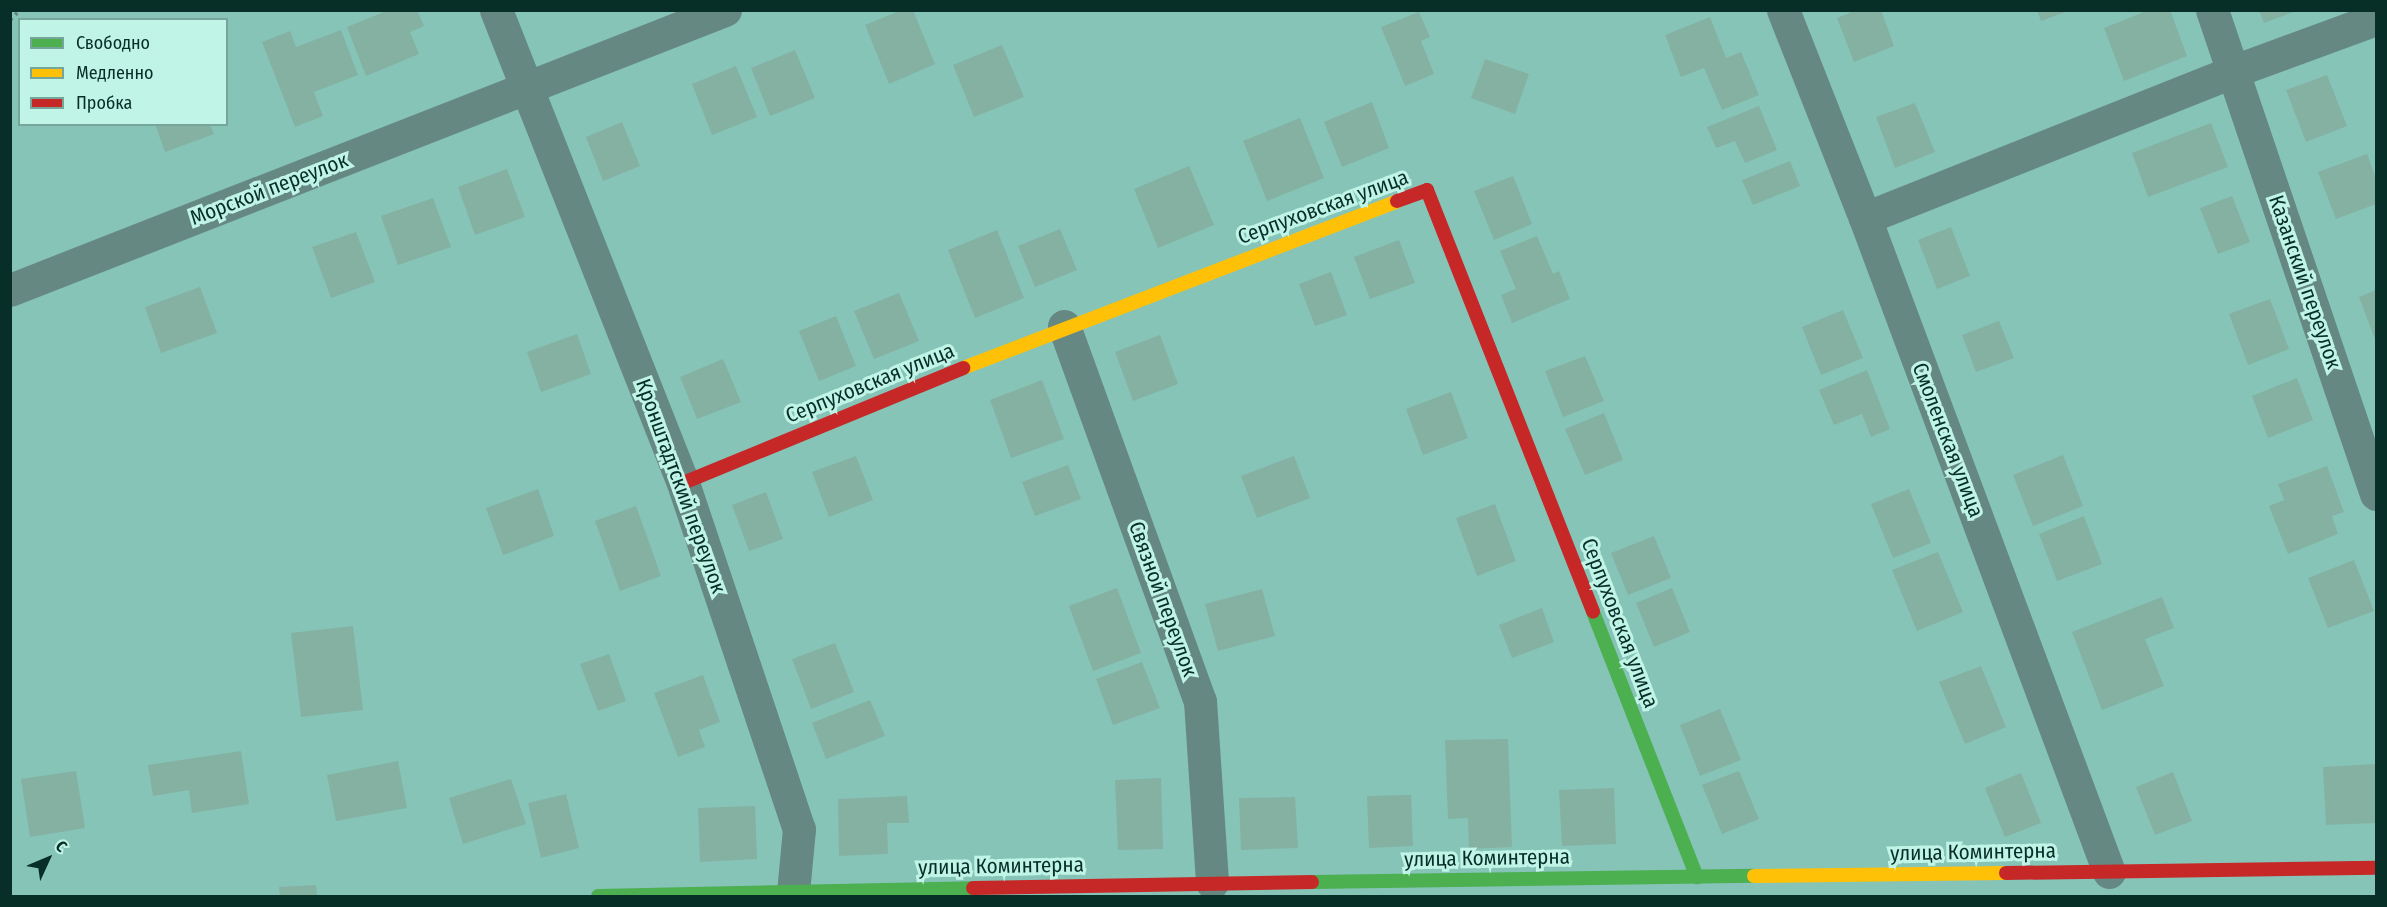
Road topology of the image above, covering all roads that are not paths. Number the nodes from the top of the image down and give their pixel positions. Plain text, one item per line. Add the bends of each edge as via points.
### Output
1 (496, 10) edge
2 (725, 10) edge
3 (1783, 10) edge
4 (2211, 10) edge
5 (2376, 20) edge
6 (2234, 71) junction
7 (528, 88) junction
8 (1865, 218) junction
9 (10, 290) edge
10 (1064, 326) junction
11 (683, 483) junction
12 (2376, 494) edge
13 (2376, 868) edge
14 (2109, 872) junction
15 (1697, 877) junction
16 (1212, 882) junction
17 (793, 892) junction
18 (598, 897) edge

1 - 7 street
2 - 7 street, Морской переулок
3 - 8 street, Смоленская улица
4 - 6 street, Казанский переулок
5 - 6 street
6 - 8 street
6 - 12 street, Казанский переулок
7 - 9 street, Морской переулок
7 - 11 street, Кронштадтский переулок
8 - 14 street, Смоленская улица
10 - 11 street, Серпуховская улица
10 - 15 street, Серпуховская улица via 1427,190
10 - 16 street, Связной переулок via 1200,701
11 - 17 street, Кронштадтский переулок via 799,829
13 - 14 street, улица Коминтерна
14 - 15 street, улица Коминтерна
15 - 16 street, улица Коминтерна
16 - 17 street, улица Коминтерна
17 - 18 street, улица Коминтерна

